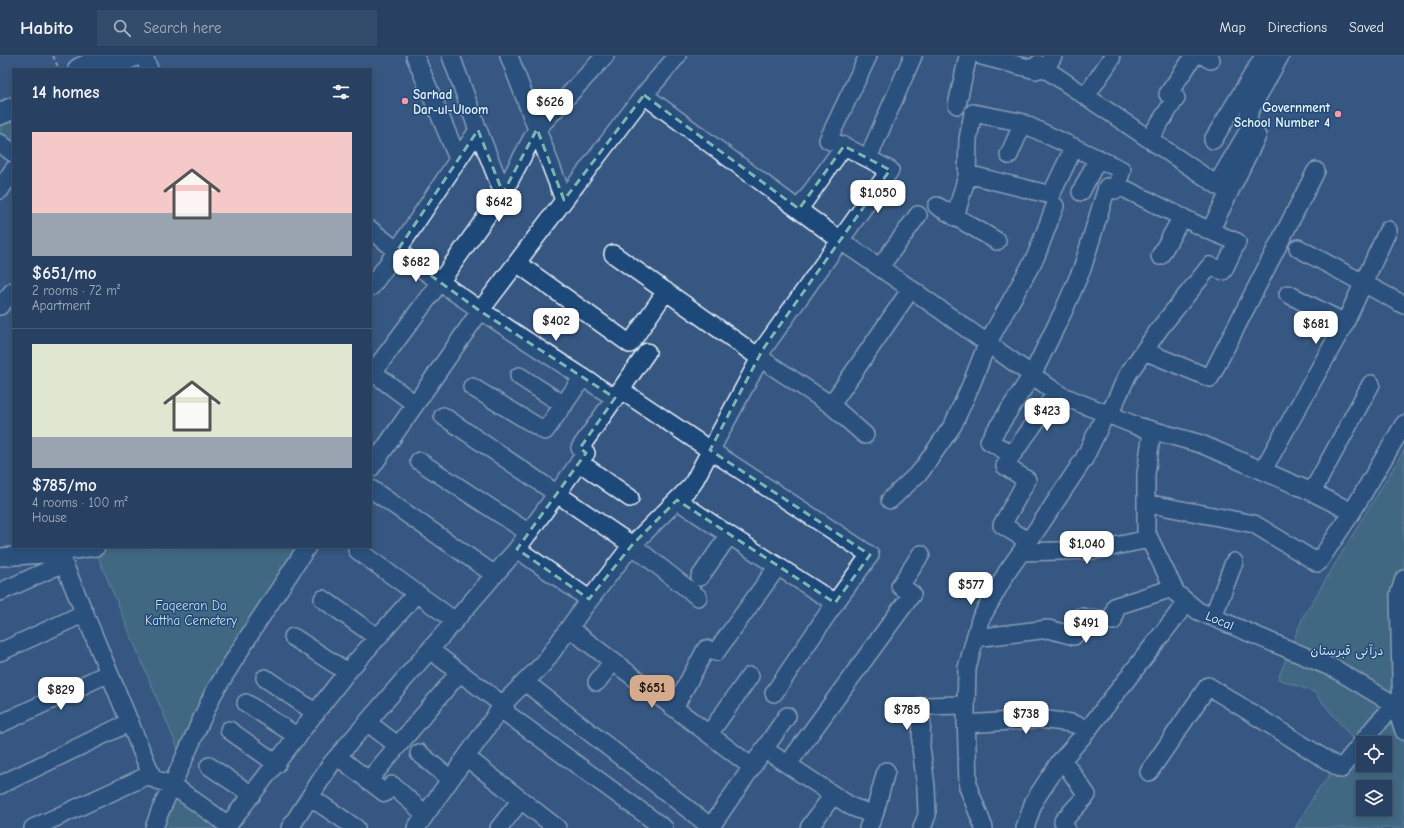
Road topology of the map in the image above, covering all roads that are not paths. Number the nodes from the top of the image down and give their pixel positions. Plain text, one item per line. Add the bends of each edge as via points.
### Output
1 (108, 56) edge
2 (133, 56) edge
3 (144, 56) edge
4 (414, 56) edge
5 (451, 56) edge
6 (509, 56) edge
7 (605, 56) edge
8 (677, 56) edge
9 (868, 56) edge
10 (913, 56) edge
11 (968, 56) edge
12 (982, 56) edge
13 (1194, 56) edge
14 (1264, 56) edge
15 (1280, 56) edge
16 (1111, 59) dead end
17 (1015, 60) edge
18 (1049, 62) edge
19 (79, 64) edge
20 (105, 68) edge
21 (148, 68) edge
22 (12, 95) edge
23 (644, 95) junction
24 (1086, 96) junction
25 (0, 100) edge
26 (957, 105) dead end
27 (12, 108) edge
28 (0, 114) edge
29 (1023, 123) junction
30 (537, 129) junction
31 (478, 130) junction
32 (1149, 139) junction
33 (1213, 140) dead end
34 (0, 143) edge
35 (844, 146) junction
36 (1074, 147) junction
37 (12, 152) edge
38 (1009, 155) dead end
39 (868, 158) junction
40 (1098, 158) junction
41 (458, 159) junction
42 (1316, 171) dead end
43 (12, 172) edge
44 (968, 174) junction
45 (1223, 188) junction
46 (0, 190) edge
47 (1127, 190) dead end
48 (1081, 192) dead end
49 (502, 193) junction
50 (564, 200) junction
51 (937, 206) dead end
52 (1055, 206) dead end
53 (799, 209) junction
54 (918, 215) dead end
55 (955, 217) junction
56 (1182, 217) junction
57 (1388, 230) dead end
58 (372, 231) edge
59 (1210, 231) junction
60 (996, 240) dead end
61 (841, 242) junction
62 (1298, 248) dead end
63 (397, 251) junction
64 (613, 254) dead end
65 (1160, 256) dead end
66 (517, 263) junction
67 (880, 267) junction
68 (440, 282) junction
69 (1364, 283) junction
70 (372, 286) edge
71 (911, 289) junction
72 (666, 291) junction
73 (12, 292) edge
74 (1288, 294) dead end
75 (1404, 304) edge
76 (0, 306) edge
77 (480, 311) junction
78 (1345, 323) junction
79 (987, 344) junction
80 (1144, 351) junction
81 (647, 352) dead end
82 (760, 358) junction
83 (372, 373) edge
84 (1032, 375) junction
85 (519, 376) dead end
86 (583, 377) junction
87 (1371, 384) dead end
88 (472, 387) dead end
89 (1057, 392) junction
90 (618, 394) junction
91 (415, 404) junction
92 (564, 405) junction
93 (831, 406) junction
94 (1107, 414) junction
95 (443, 416) dead end
96 (1404, 424) edge
97 (1152, 430) junction
98 (865, 435) dead end
99 (710, 450) junction
100 (1012, 455) junction
101 (419, 461) dead end
102 (579, 462) junction
103 (372, 467) edge
104 (1263, 470) junction
105 (372, 490) edge
106 (1312, 492) junction
107 (557, 494) junction
108 (630, 498) dead end
109 (677, 500) junction
110 (890, 500) dead end
111 (1146, 503) junction
112 (1352, 512) junction
113 (529, 533) junction
114 (729, 535) junction
115 (1149, 539) junction
116 (632, 545) junction
117 (1025, 547) junction
118 (91, 548) edge
119 (306, 548) edge
120 (517, 549) junction
121 (357, 550) dead end
122 (60, 554) edge
123 (921, 554) dead end
124 (0, 557) edge
125 (1234, 562) dead end
126 (778, 566) junction
127 (495, 575) junction
128 (700, 577) dead end
129 (1404, 579) edge
130 (1173, 588) junction
131 (0, 592) edge
132 (698, 597) dead end
133 (323, 600) dead end
134 (589, 600) junction
135 (409, 602) dead end
136 (1187, 602) junction
137 (835, 603) junction
138 (85, 613) junction
139 (1213, 618) junction
140 (455, 622) junction
141 (569, 628) junction
142 (293, 637) dead end
143 (378, 638) junction
144 (975, 638) junction
145 (430, 650) junction
146 (0, 652) edge
147 (613, 661) junction
148 (347, 672) junction
149 (109, 673) junction
150 (459, 673) junction
151 (750, 676) dead end
152 (265, 678) dead end
153 (525, 682) junction
154 (597, 682) dead end
155 (774, 693) dead end
156 (246, 703) dead end
157 (504, 704) junction
158 (966, 705) junction
159 (1395, 705) junction
160 (674, 708) junction
161 (316, 713) junction
162 (787, 716) dead end
163 (130, 722) junction
164 (368, 722) junction
165 (0, 724) edge
166 (966, 724) junction
167 (1403, 728) edge
168 (1088, 729) junction
169 (229, 730) dead end
170 (709, 734) junction
171 (298, 737) junction
172 (398, 746) junction
173 (764, 749) junction
174 (419, 753) dead end
175 (338, 757) junction
176 (466, 757) junction
177 (1062, 759) junction
178 (276, 764) junction
179 (788, 764) junction
180 (209, 766) dead end
181 (752, 767) junction
182 (886, 771) dead end
183 (1149, 772) dead end
184 (151, 774) junction
185 (450, 779) junction
186 (368, 781) junction
187 (0, 786) edge
188 (172, 786) junction
189 (252, 795) junction
190 (833, 795) junction
191 (310, 797) junction
192 (521, 800) junction
193 (421, 821) edge
194 (871, 822) edge
195 (33, 828) edge
196 (154, 828) edge
197 (290, 828) edge
198 (356, 828) edge
199 (499, 828) edge
200 (556, 828) edge
201 (664, 828) edge
202 (710, 828) edge
203 (810, 828) edge
204 (922, 828) edge
205 (984, 828) edge
206 (1025, 828) edge
207 (1066, 828) edge

1 - 19 main road
2 - 20 main road
3 - 21 street
4 - 41 street
5 - 31 street
6 - 30 street
7 - 30 street
8 - 23 street
9 - 35 street via 828,140
10 - 39 street
11 - 26 street
12 - 17 street
13 - 32 street via 1168,94 1176,98
14 - 33 street
15 - 45 street via 1249,112 1250,128 1257,136
16 - 24 street
17 - 18 street via 1036,70 1038,64
18 - 24 street
22 - 25 main road
23 - 50 street
23 - 53 street
24 - 32 street
27 - 28 main road
29 - 36 street
29 - 38 street
29 - 44 street via 974,113 968,139
30 - 49 street
30 - 50 street
31 - 41 street
31 - 49 street
32 - 45 street
34 - 37 street
35 - 39 street
35 - 53 street
36 - 40 street
36 - 44 street via 1051,195
39 - 61 street via 890,170
40 - 48 street
40 - 84 street via 1122,170 1114,190 1107,187 1082,269
41 - 63 street
42 - 80 street via 1210,378
43 - 46 street
44 - 55 street
45 - 59 street
47 - 56 street
49 - 68 street
50 - 66 street
51 - 55 street
52 - 79 street via 1036,256
53 - 61 street
54 - 67 street
55 - 60 street
56 - 59 street
56 - 65 street
57 - 69 street
58 - 63 street
59 - 80 street via 1237,242 1223,271 1210,266
61 - 67 street
61 - 82 street via 763,349
62 - 69 street
63 - 68 street
63 - 70 street
64 - 72 street
66 - 72 street via 630,344
66 - 77 street
67 - 71 street
68 - 77 street
68 - 83 street
69 - 75 street
69 - 78 street
71 - 79 street
71 - 93 street
72 - 82 street
73 - 76 street
74 - 78 street
77 - 86 street
77 - 91 street
78 - 104 street
79 - 84 street
79 - 110 street via 953,425 921,470
80 - 94 street via 1128,374
81 - 90 street
82 - 93 street
82 - 99 street
83 - 91 street
84 - 89 street
84 - 100 street via 989,441
85 - 92 street
86 - 90 street
86 - 92 street
87 - 106 street
88 - 92 street via 545,431
89 - 94 street
89 - 100 street
90 - 99 street
90 - 102 street via 580,448 586,453
91 - 103 street
93 - 98 street
94 - 97 street
94 - 117 street via 1084,459
95 - 107 street
96 - 112 street
97 - 104 street via 1201,444
97 - 111 street, Local via 1146,474
99 - 109 street via 692,485
99 - 137 street via 870,555
100 - 117 street via 1005,466 1026,480 1002,525
101 - 113 street
102 - 107 street
102 - 108 street
104 - 106 street
105 - 127 street
106 - 112 street
107 - 113 street
107 - 116 street
109 - 114 street
109 - 116 street
111 - 112 street via 1254,524 1318,563
111 - 115 street, Local via 1146,532
113 - 120 street
114 - 126 street
114 - 128 street
115 - 117 street via 1096,550
115 - 130 street, Local
116 - 132 street
116 - 134 street
117 - 144 street via 1007,572 980,620
118 - 122 street
119 - 188 street via 213,694
120 - 127 street
120 - 134 street
121 - 140 street
122 - 124 street
122 - 131 street
122 - 138 street
123 - 179 street via 900,586 912,594
125 - 139 street
126 - 137 street
126 - 160 street via 716,652 706,649
127 - 140 street
129 - 167 street via 1399,595
130 - 136 street, Local
130 - 144 street via 1116,606 1113,621 1080,616 1074,636 1048,629
133 - 143 street
134 - 141 street
135 - 143 street
136 - 139 street, Local
136 - 168 street
137 - 155 street
138 - 146 street
138 - 149 street
139 - 159 street, Local via 1335,669
140 - 145 street
141 - 147 street
141 - 153 street via 544,663
142 - 148 street
143 - 148 street
144 - 158 street via 967,668
145 - 150 street
145 - 164 street
147 - 154 street
147 - 160 street
148 - 161 street
149 - 163 street
149 - 165 street
150 - 157 street
150 - 172 street
151 - 170 street
152 - 161 street
153 - 157 street
153 - 202 street
156 - 171 street
157 - 176 street
157 - 201 street via 506,713
158 - 166 street
158 - 204 street via 922,706 921,747 927,815
159 - 167 street
159 - 183 street via 1340,769 1208,686
160 - 170 street
161 - 171 street
162 - 173 street
163 - 184 street
163 - 187 street
164 - 172 street
164 - 175 street
166 - 168 street via 1040,719 1071,723
166 - 205 street via 968,787
168 - 177 street
169 - 178 street
170 - 181 street
171 - 178 street
172 - 186 street
173 - 179 street
173 - 181 street
174 - 185 street
175 - 186 street
175 - 191 street
176 - 185 street
176 - 192 street
177 - 206 street via 1034,801
177 - 207 street via 1087,795 1062,821
178 - 189 street
179 - 190 street
180 - 189 street
181 - 202 street
182 - 194 street
184 - 188 street via 154,779
184 - 195 street
185 - 193 street
186 - 193 street via 389,789
188 - 189 street via 228,826
188 - 196 street
190 - 194 street
190 - 203 street
191 - 197 street
191 - 198 street
192 - 199 street
192 - 200 street

